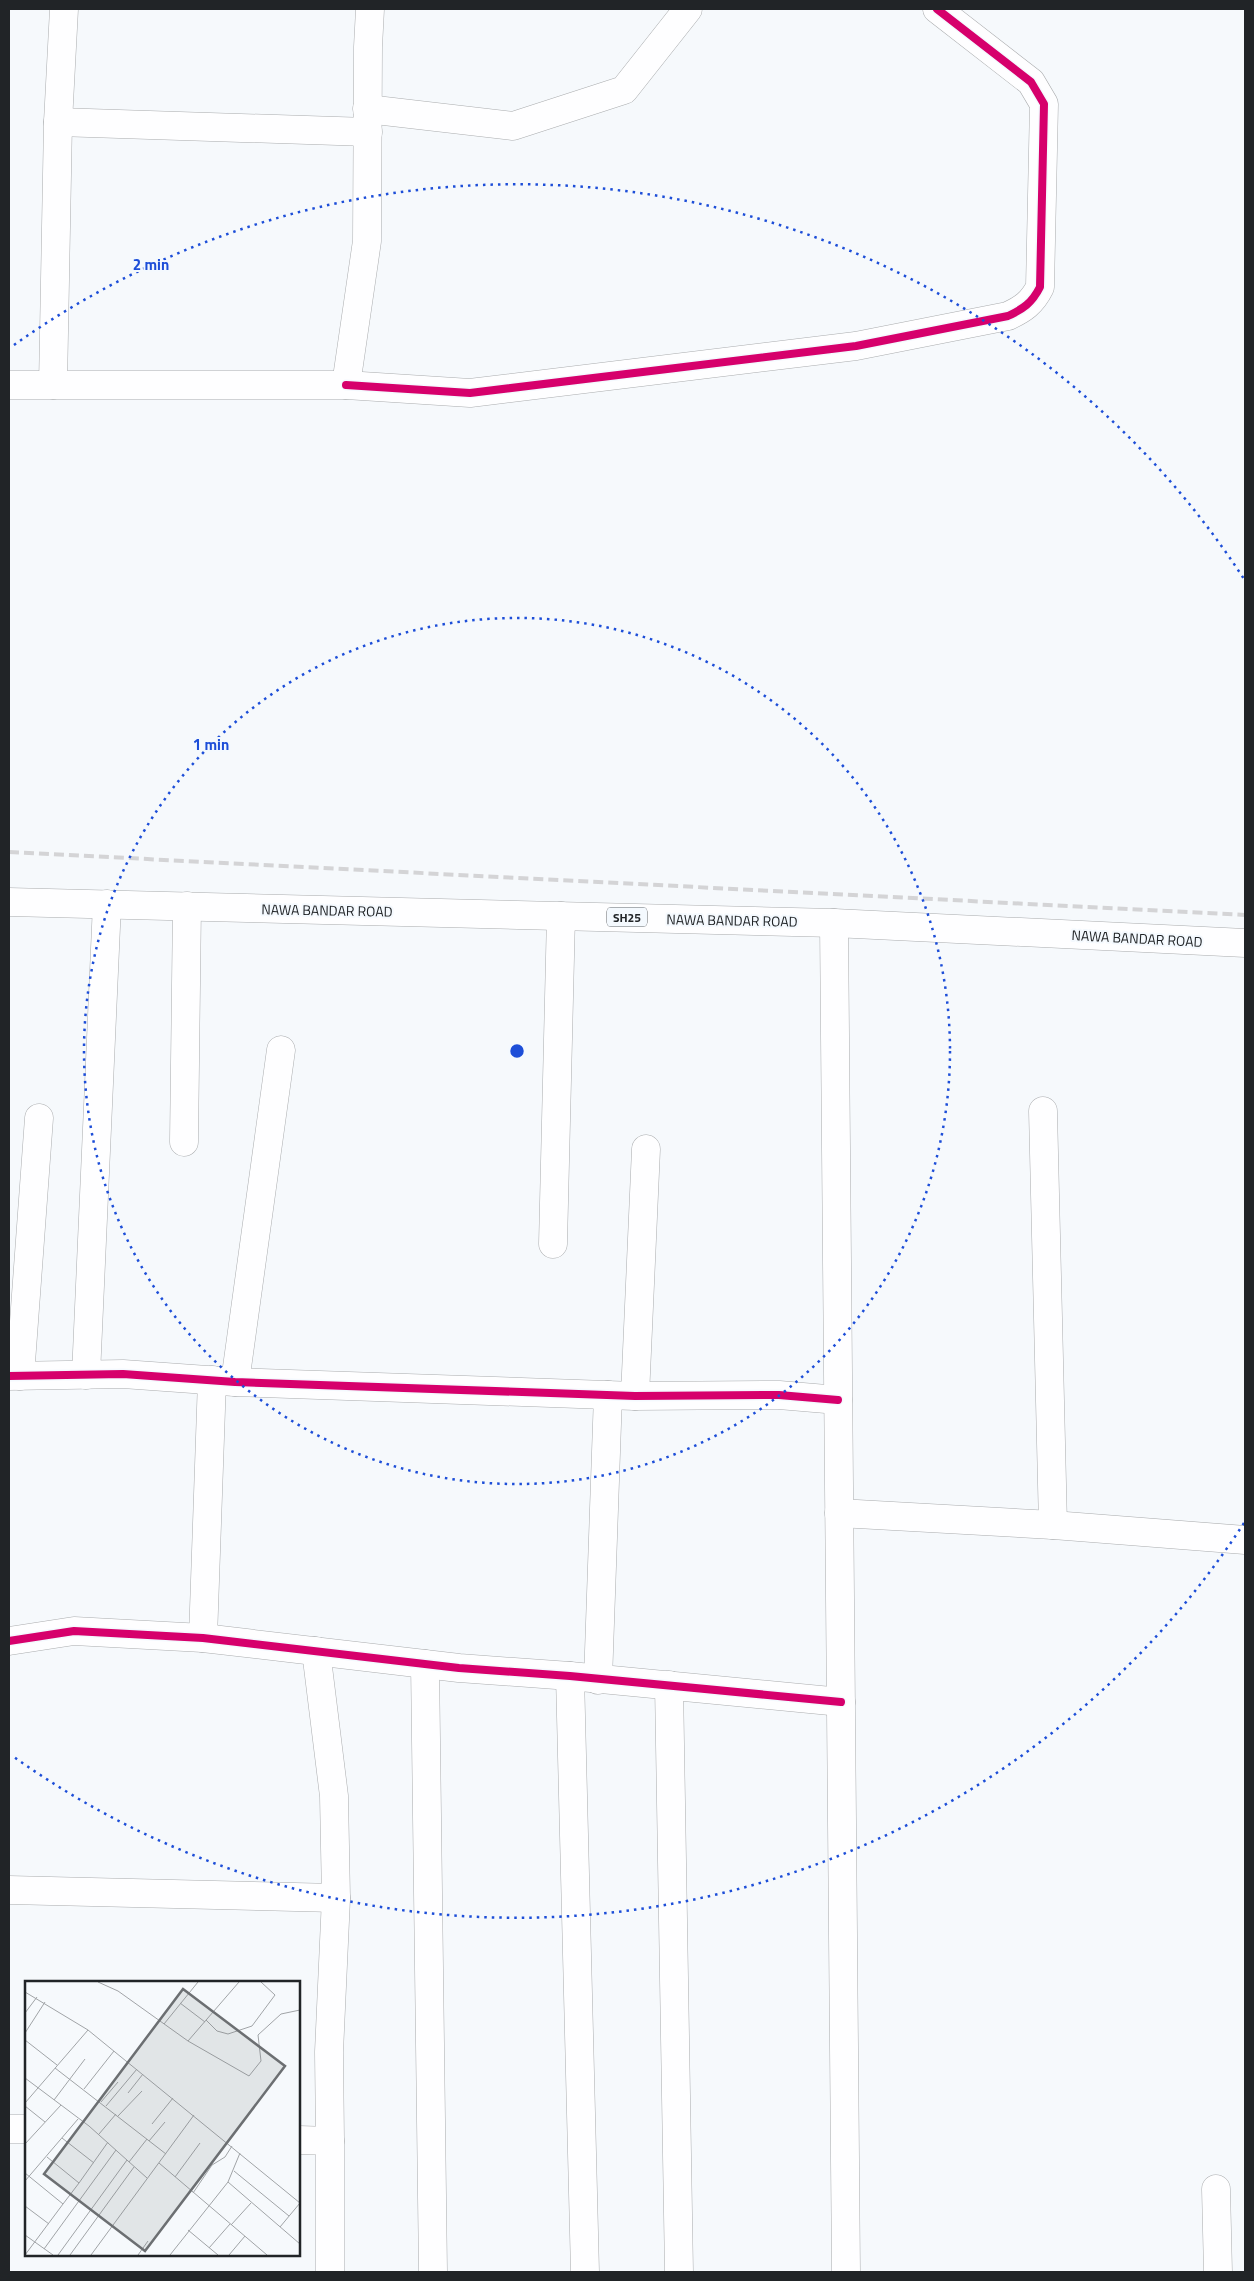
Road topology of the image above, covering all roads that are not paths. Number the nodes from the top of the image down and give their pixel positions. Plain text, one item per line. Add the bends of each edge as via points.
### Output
1 (64, 9) edge
2 (370, 9) edge
3 (688, 9) edge
4 (936, 9) edge
5 (368, 120) junction
6 (58, 122) junction
7 (9, 385) edge
8 (53, 385) junction
9 (346, 385) junction
10 (9, 902) edge
11 (107, 904) junction
12 (187, 906) junction
13 (561, 916) junction
14 (834, 923) junction
15 (1245, 943) edge
16 (280, 1050) dead end
17 (1042, 1110) dead end
18 (39, 1118) dead end
19 (184, 1142) dead end
20 (646, 1149) dead end
21 (553, 1244) dead end
22 (86, 1375) junction
23 (15, 1376) edge
24 (224, 1381) junction
25 (608, 1395) junction
26 (635, 1396) junction
27 (838, 1400) junction
28 (839, 1513) junction
29 (1052, 1525) junction
30 (1245, 1540) edge
31 (203, 1638) junction
32 (9, 1641) edge
33 (316, 1651) junction
34 (425, 1664) junction
35 (570, 1676) junction
36 (598, 1680) junction
37 (669, 1685) junction
38 (841, 1702) junction
39 (9, 1890) edge
40 (336, 1898) junction
41 (9, 2129) edge
42 (25, 2130) edge
43 (300, 2140) edge
44 (330, 2141) junction
45 (1216, 2189) dead end
46 (330, 2272) edge
47 (433, 2272) edge
48 (585, 2272) edge
49 (679, 2272) edge
50 (846, 2272) edge
51 (1218, 2272) edge

1 - 6 street
2 - 5 street
3 - 5 street via 624,90 513,126
4 - 9 street via 1031,82 1044,104 1040,287 1034,299 1023,308 1008,316 856,346 470,393
5 - 6 street
5 - 9 street via 368,241
6 - 8 street
7 - 8 street
8 - 9 street
10 - 11 street, NAWA BANDAR ROAD / SH25
11 - 12 street, NAWA BANDAR ROAD / SH25
11 - 22 street
12 - 13 street, NAWA BANDAR ROAD / SH25
12 - 19 street
13 - 14 street, NAWA BANDAR ROAD / SH25
13 - 21 street
14 - 15 street, NAWA BANDAR ROAD / SH25
14 - 27 street
16 - 24 street
17 - 29 street
18 - 23 street
20 - 26 street
22 - 23 street
22 - 24 street via 123,1374
24 - 25 street
24 - 31 street
25 - 26 street
25 - 36 street
26 - 27 street via 779,1395
27 - 28 street
28 - 29 street
28 - 38 street
29 - 30 street
31 - 32 street via 74,1632
31 - 33 street
33 - 34 street
33 - 40 street via 334,1796
34 - 35 street
34 - 47 street
35 - 36 street
35 - 48 street
36 - 37 street
37 - 38 street
37 - 49 street
38 - 50 street
39 - 40 street
40 - 44 street via 329,2052
41 - 42 street
43 - 44 street
44 - 46 street
45 - 51 street

